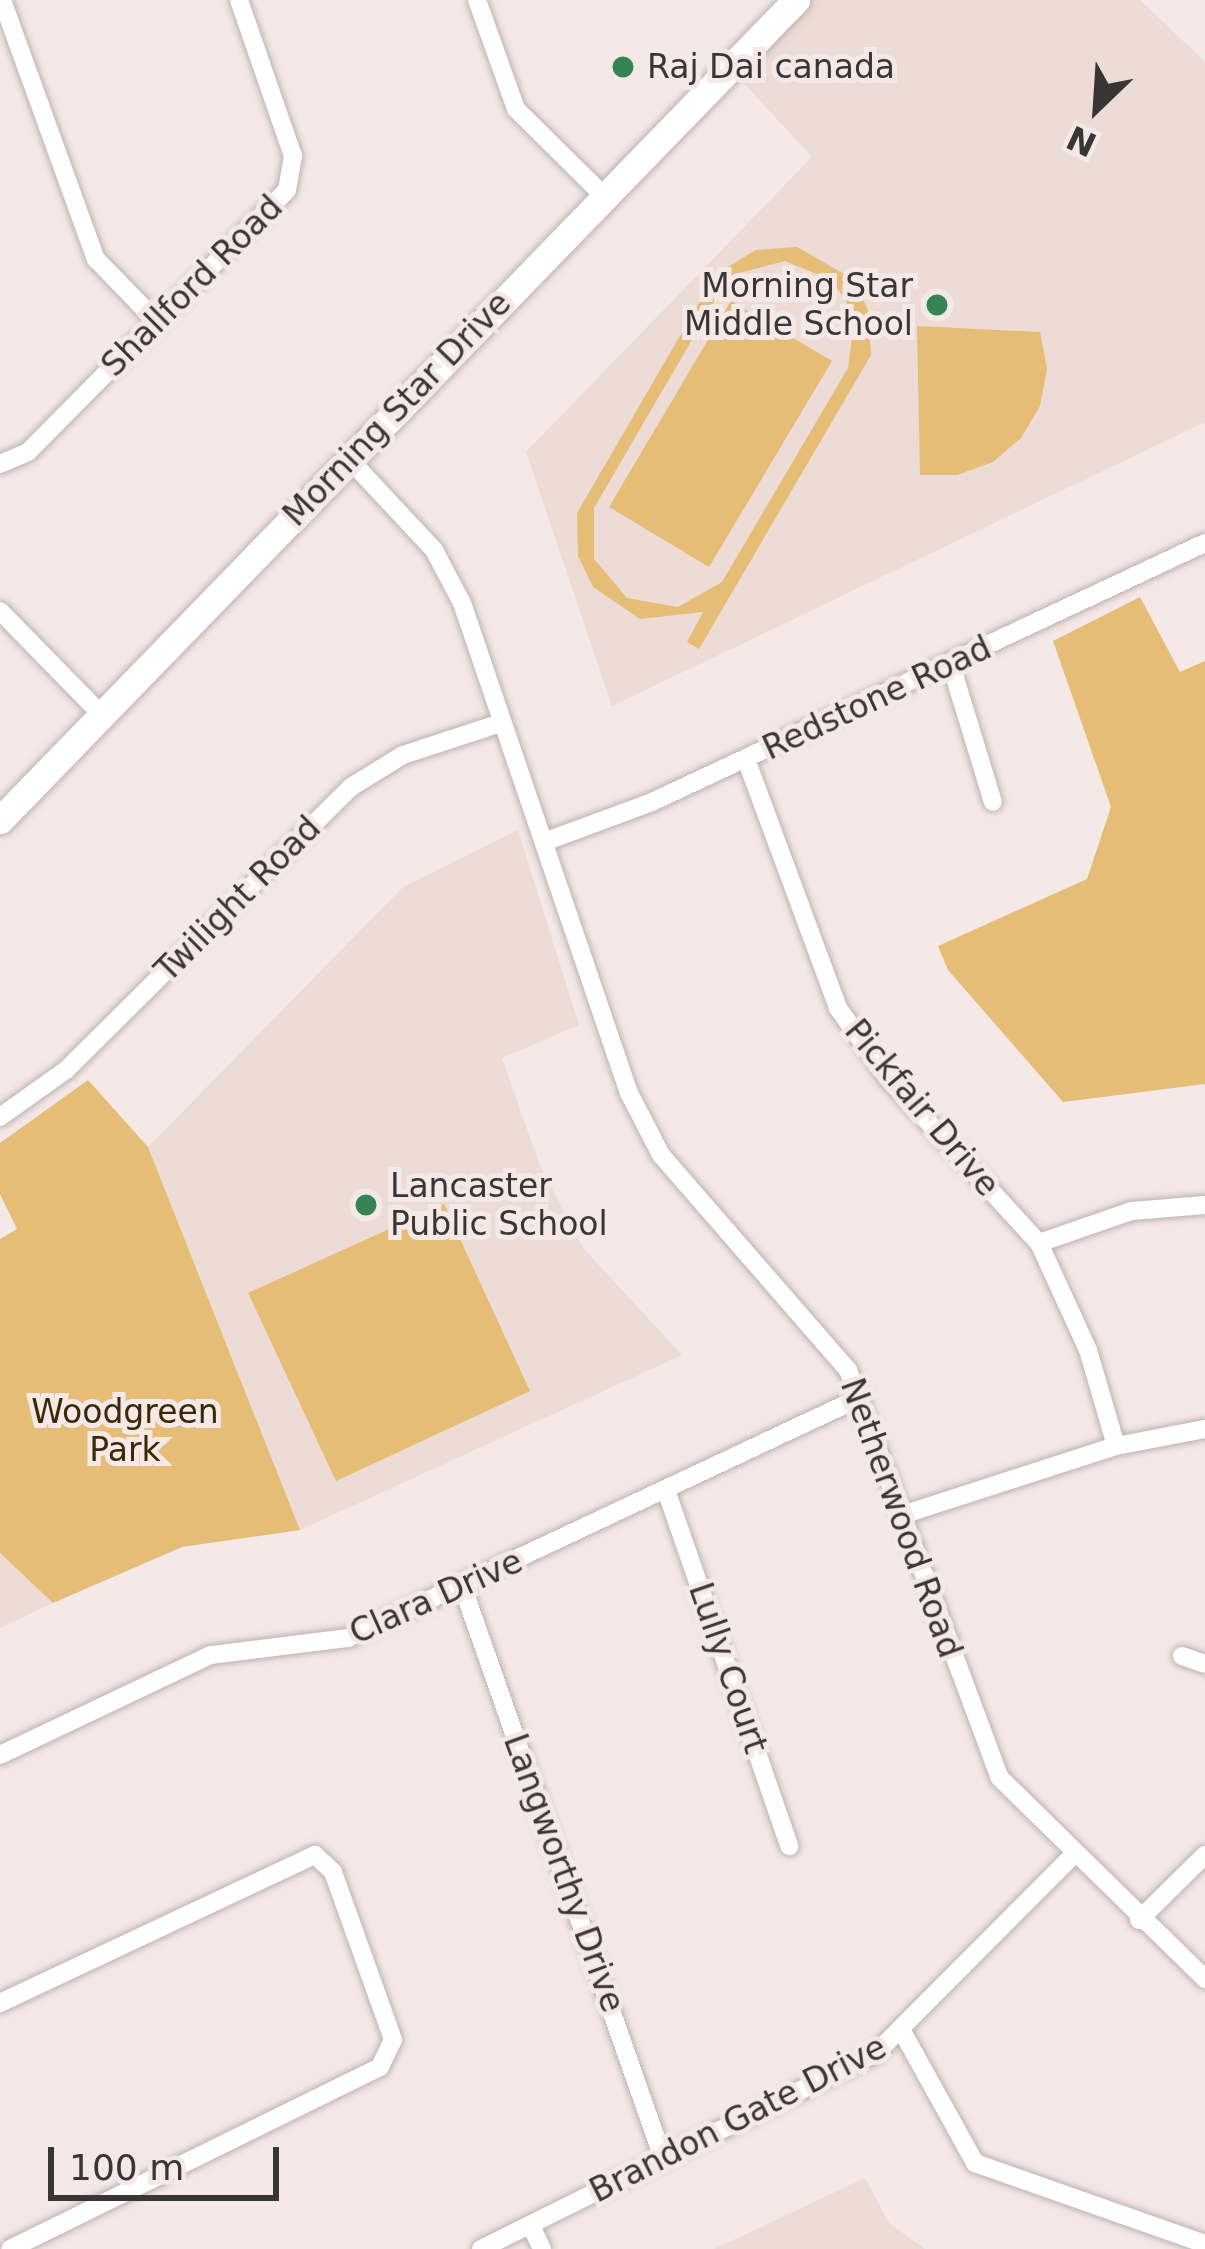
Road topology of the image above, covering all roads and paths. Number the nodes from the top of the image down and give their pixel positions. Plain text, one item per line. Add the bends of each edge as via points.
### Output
1 (2, 0) edge
2 (239, 0) edge
3 (477, 0) edge
4 (796, 0) edge
5 (604, 197) junction
6 (158, 323) junction
7 (350, 460) junction
8 (0, 464) edge
9 (1205, 543) edge
10 (0, 611) edge
11 (951, 665) junction
12 (102, 715) junction
13 (501, 723) junction
14 (746, 759) junction
15 (993, 802) dead end
16 (0, 820) edge
17 (544, 842) junction
18 (0, 1117) edge
19 (1205, 1205) edge
20 (1039, 1243) junction
21 (861, 1397) junction
22 (1205, 1429) edge
23 (1117, 1446) junction
24 (666, 1490) junction
25 (902, 1515) junction
26 (463, 1588) junction
27 (1182, 1656) dead end
28 (1205, 1664) edge
29 (0, 1755) edge
30 (789, 1846) dead end
31 (1205, 1855) edge
32 (1072, 1856) junction
33 (1139, 1920) junction
34 (1205, 1979) edge
35 (0, 2003) edge
36 (903, 2033) junction
37 (663, 2158) junction
38 (531, 2226) junction
39 (1205, 2244) edge
40 (10, 2249) edge
41 (482, 2249) edge
42 (542, 2249) edge

1 - 6 street via 96,260
2 - 6 street, Shallford Road via 293,156 292,174 287,190
3 - 5 street via 516,109
4 - 5 street, Morning Star Drive
5 - 7 street, Morning Star Drive
6 - 8 street, Shallford Road via 28,452
7 - 12 street, Morning Star Drive
7 - 13 street, Netherwood Road via 434,550 461,603
9 - 11 street, Redstone Road
10 - 12 street
11 - 14 street, Redstone Road
11 - 15 street
12 - 16 street, Morning Star Drive
13 - 17 street, Netherwood Road
13 - 18 street, Twilight Road via 403,755 351,787 66,1070
14 - 17 street, Redstone Road
14 - 20 street, Pickfair Drive via 838,1008 889,1079
17 - 21 street, Netherwood Road via 629,1093 661,1155 832,1346
19 - 20 street via 1132,1211
20 - 23 street, Pickfair Drive via 1088,1350
21 - 24 street, Clara Drive
21 - 25 street, Netherwood Road
22 - 23 street
23 - 25 street
24 - 26 street, Clara Drive
24 - 30 street, Lully Court
25 - 32 street, Netherwood Road via 999,1777
26 - 29 street, Clara Drive via 348,1638 211,1654
26 - 37 street, Langworthy Drive
27 - 28 street
31 - 33 street
32 - 33 street, Netherwood Road
32 - 36 street, Brandon Gate Drive
33 - 34 street, Netherwood Road
35 - 40 street via 315,1855 333,1871 393,2040 380,2068
36 - 37 street, Brandon Gate Drive
36 - 39 street via 975,2163
37 - 38 street, Brandon Gate Drive
38 - 41 street, Brandon Gate Drive
38 - 42 street

